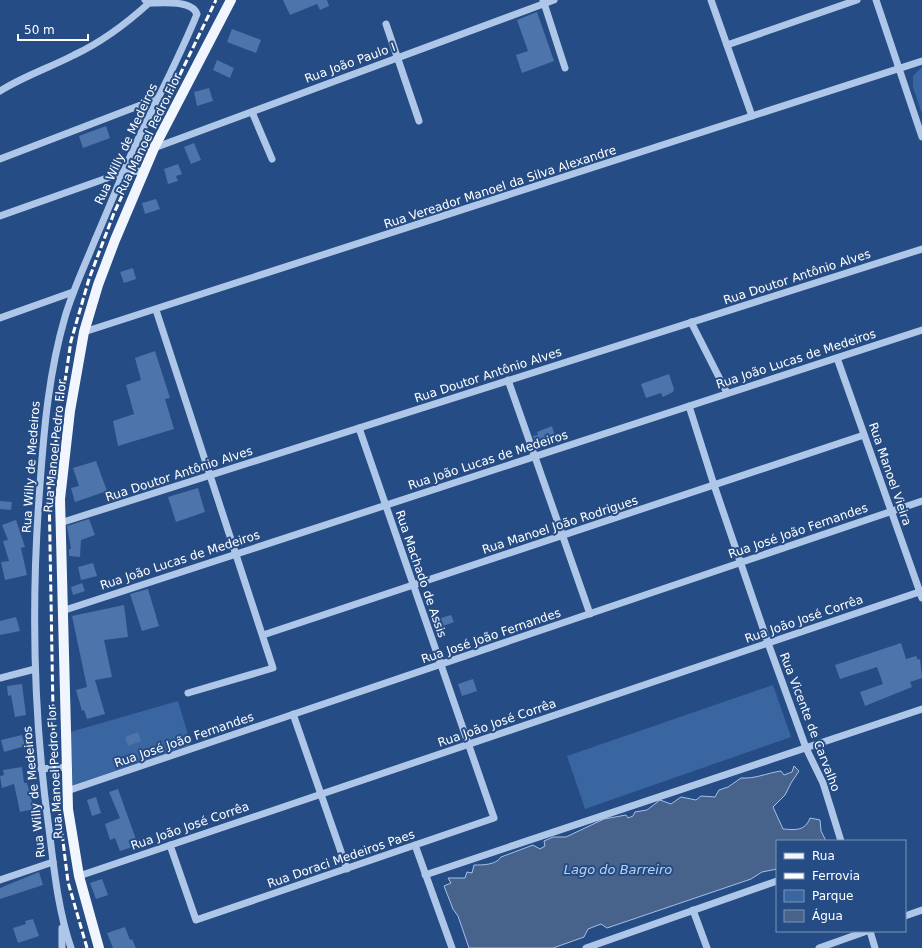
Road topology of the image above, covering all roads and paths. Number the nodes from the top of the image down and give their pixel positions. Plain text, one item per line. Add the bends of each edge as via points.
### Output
1 (231, 0) edge
2 (554, 0) edge
3 (711, 0) edge
4 (857, 0) edge
5 (876, 0) edge
6 (147, 2) edge
7 (544, 2) edge
8 (386, 24) dead end
9 (727, 45) junction
10 (398, 58) junction
11 (922, 61) edge
12 (565, 68) dead end
13 (900, 68) junction
14 (0, 91) edge
15 (159, 98) junction
16 (252, 112) junction
17 (752, 116) junction
18 (419, 122) dead end
19 (922, 137) edge
20 (154, 148) junction
21 (0, 159) edge
22 (272, 159) dead end
23 (143, 171) junction
24 (124, 172) junction
25 (0, 216) edge
26 (922, 249) edge
27 (74, 292) junction
28 (156, 310) junction
29 (0, 318) edge
30 (691, 322) junction
31 (922, 330) edge
32 (84, 332) junction
33 (837, 358) junction
34 (508, 380) junction
35 (727, 394) junction
36 (689, 406) junction
37 (359, 428) junction
38 (864, 435) junction
39 (535, 456) junction
40 (210, 475) junction
41 (714, 485) junction
42 (922, 501) edge
43 (386, 505) junction
44 (891, 511) junction
45 (60, 523) junction
46 (562, 535) junction
47 (236, 554) junction
48 (740, 562) junction
49 (414, 585) junction
50 (921, 593) edge
51 (62, 611) junction
52 (590, 614) junction
53 (263, 635) junction
54 (768, 642) junction
55 (441, 664) junction
56 (35, 669) junction
57 (0, 678) edge
58 (188, 693) dead end
59 (922, 709) edge
60 (293, 714) junction
61 (468, 744) junction
62 (806, 748) junction
63 (66, 767) junction
64 (41, 769) junction
65 (67, 791) junction
66 (321, 794) junction
67 (494, 818) joint
68 (841, 840) edge
69 (170, 845) junction
70 (414, 846) junction
71 (53, 862) junction
72 (347, 869) junction
73 (425, 875) junction
74 (79, 876) junction
75 (0, 880) edge
76 (776, 881) edge
77 (693, 910) junction
78 (922, 910) edge
79 (906, 916) edge
80 (62, 923) junction
81 (865, 932) edge
82 (868, 932) edge
83 (62, 948) edge
84 (71, 948) edge
85 (99, 948) edge
86 (452, 948) edge
87 (586, 948) edge
88 (707, 948) edge
89 (819, 948) edge
90 (875, 948) edge

1 - 20 main road, Rua Manoel Pedro Flor
2 - 7 street, Rua João Paulo I
3 - 9 street
4 - 9 street
5 - 13 street
6 - 14 street via 130,21 95,45 28,75
6 - 15 street, Rua Willy de Medeiros via 189,4 197,14
7 - 10 street, Rua João Paulo I
7 - 12 street
8 - 10 street
9 - 17 street
10 - 16 street, Rua João Paulo I
10 - 18 street
11 - 13 street, Rua Vereador Manoel da Silva Alexandre
13 - 17 street, Rua Vereador Manoel da Silva Alexandre
13 - 19 street
15 - 21 street
15 - 24 street, Rua Willy de Medeiros
16 - 20 street, Rua João Paulo I
16 - 22 street
17 - 28 street, Rua Vereador Manoel da Silva Alexandre
20 - 23 main road, Rua Manoel Pedro Flor
23 - 24 street
23 - 32 main road, Rua Manoel Pedro Flor via 106,263
24 - 25 street
24 - 27 street, Rua Willy de Medeiros
26 - 30 street, Rua Doutor Antônio Alves
27 - 29 street
27 - 56 street, Rua Willy de Medeiros via 59,339 47,398 37,533
28 - 32 street, Rua Vereador Manoel da Silva Alexandre
28 - 40 street
30 - 34 street, Rua Doutor Antônio Alves
30 - 35 street
31 - 33 street, Rua João Lucas de Medeiros
32 - 45 main road, Rua Manoel Pedro Flor via 65,448
33 - 35 street, Rua João Lucas de Medeiros
33 - 38 street, Rua Manoel Vieira
34 - 37 street, Rua Doutor Antônio Alves
34 - 39 street
35 - 36 street, Rua João Lucas de Medeiros
36 - 39 street, Rua João Lucas de Medeiros
36 - 41 street, Rua Vicente de Carvalho
37 - 40 street, Rua Doutor Antônio Alves
37 - 43 street, Rua Machado de Assis
38 - 41 street, Rua Manoel João Rodrigues
38 - 44 street, Rua Manoel Vieira
39 - 43 street, Rua João Lucas de Medeiros
39 - 46 street
40 - 45 street, Rua Doutor Antônio Alves
40 - 47 street
41 - 46 street, Rua Manoel João Rodrigues
41 - 48 street, Rua Vicente de Carvalho
42 - 44 street, Rua José João Fernandes
43 - 47 street, Rua João Lucas de Medeiros
43 - 49 street, Rua Machado de Assis
44 - 48 street, Rua José João Fernandes
44 - 50 street, Rua Manoel Vieira
45 - 51 main road, Rua Manoel Pedro Flor
46 - 49 street, Rua Manoel João Rodrigues
46 - 52 street
47 - 51 street, Rua João Lucas de Medeiros
47 - 53 street
48 - 52 street, Rua José João Fernandes
48 - 54 street, Rua Vicente de Carvalho
49 - 53 street, Rua Manoel João Rodrigues
49 - 55 street, Rua Machado de Assis
50 - 54 street, Rua João José Corrêa
51 - 63 main road, Rua Manoel Pedro Flor
52 - 55 street, Rua José João Fernandes
53 - 58 street via 273,668
54 - 61 street, Rua João José Corrêa
54 - 62 street, Rua Vicente de Carvalho
55 - 60 street, Rua José João Fernandes
55 - 61 street, Rua Machado de Assis
56 - 57 street
56 - 64 street, Rua Willy de Medeiros
59 - 62 street
60 - 65 street, Rua José João Fernandes
60 - 66 street
61 - 66 street, Rua João José Corrêa
61 - 67 street, Rua Machado de Assis
62 - 68 street, Rua Vicente de Carvalho via 823,783
62 - 73 street
63 - 64 street
63 - 65 main road, Rua Manoel Pedro Flor
64 - 71 street, Rua Willy de Medeiros
65 - 74 main road, Rua Manoel Pedro Flor via 70,831
66 - 69 street, Rua João José Corrêa
66 - 72 street
67 - 70 street, Rua Doraci Medeiros Paes
69 - 72 street, Rua Doraci Medeiros Paes via 196,920
69 - 74 street, Rua João José Corrêa
70 - 72 street, Rua Doraci Medeiros Paes
70 - 73 street
71 - 75 street
71 - 80 street, Rua Willy de Medeiros
73 - 86 street
74 - 85 main road, Rua Manoel Pedro Flor
76 - 77 street
77 - 87 street
77 - 88 street
78 - 79 street
80 - 83 street
80 - 84 street, Rua Willy de Medeiros
81 - 89 street
82 - 90 street

